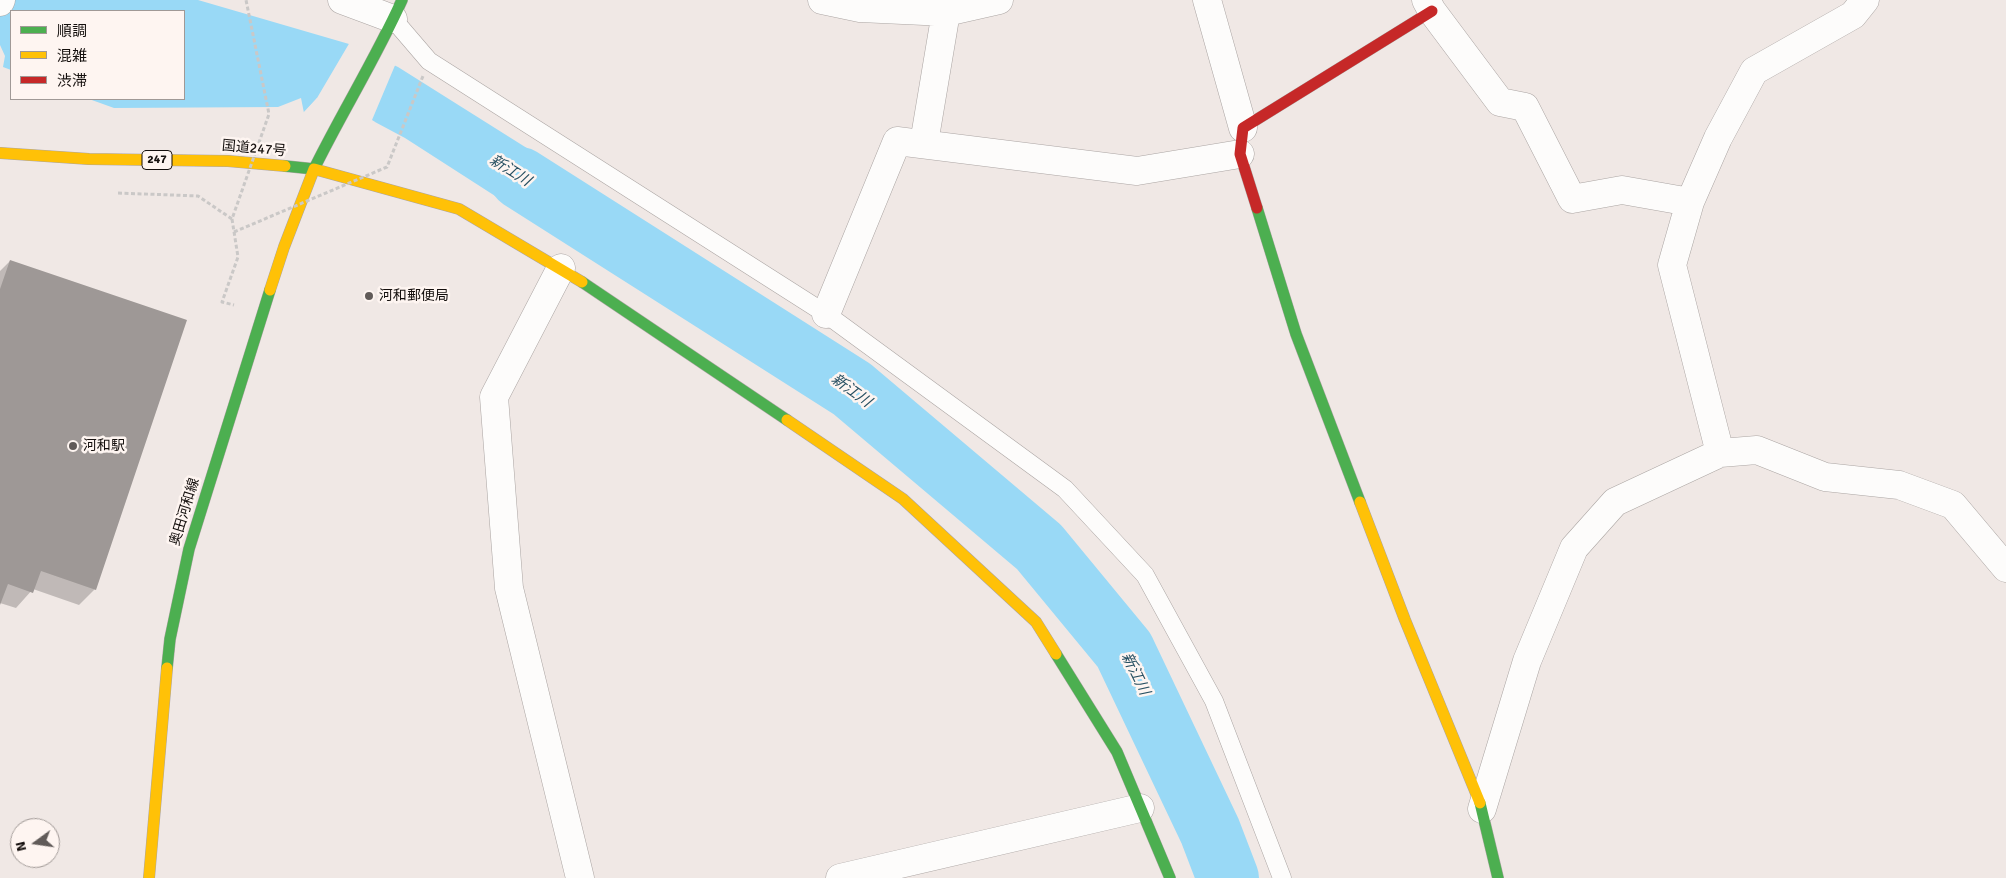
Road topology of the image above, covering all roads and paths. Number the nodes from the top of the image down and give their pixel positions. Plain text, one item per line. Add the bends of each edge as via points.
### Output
1 (246, 0) edge
2 (342, 0) edge
3 (822, 0) edge
4 (999, 0) edge
5 (1207, 0) edge
6 (1864, 0) edge
7 (1429, 6) edge
8 (946, 12) junction
9 (393, 20) edge
10 (423, 76) dead end
11 (1241, 141) junction
12 (924, 143) junction
13 (0, 153) edge
14 (314, 170) junction
15 (118, 192) dead end
16 (1690, 202) junction
17 (232, 219) junction
18 (234, 232) junction
19 (561, 268) junction
20 (222, 302) dead end
21 (826, 314) junction
22 (1720, 453) junction
23 (2006, 568) edge
24 (1140, 808) junction
25 (1482, 809) junction
26 (149, 878) edge
27 (580, 878) edge
28 (840, 878) edge
29 (1170, 878) edge
30 (1282, 878) edge
31 (1498, 878) edge

1 - 17 path, bridge via 269,114
2 - 9 street
3 - 8 street via 860,8
4 - 8 street
5 - 11 street
6 - 16 street via 1853,15 1754,71 1718,138
7 - 11 main road
7 - 16 street via 1500,102 1525,107 1572,198 1622,190
8 - 12 street
9 - 14 main road
9 - 21 lane via 429,61
10 - 18 path, bridge via 387,167
11 - 12 street via 1137,171
11 - 25 main road via 1296,334 1405,620
12 - 21 street via 897,141
13 - 14 main road, 国道247号 / 247 via 88,159 228,160
14 - 19 main road, 国道247号 via 458,209
14 - 26 main road, 奥田河和線 via 284,247 189,549 170,638
15 - 17 path, bridge via 198,196
16 - 22 street via 1672,265
17 - 18 path, bridge
18 - 20 path via 238,256
19 - 24 main road, 国道247号 via 903,499 1036,622 1117,752
19 - 27 street via 494,397 509,588
21 - 30 lane via 1065,489 1145,575 1214,701
22 - 23 street via 1757,450 1825,476 1899,484 1953,505
22 - 25 street via 1614,502 1574,548 1527,661
24 - 28 street
24 - 29 main road, 国道247号
25 - 31 main road

